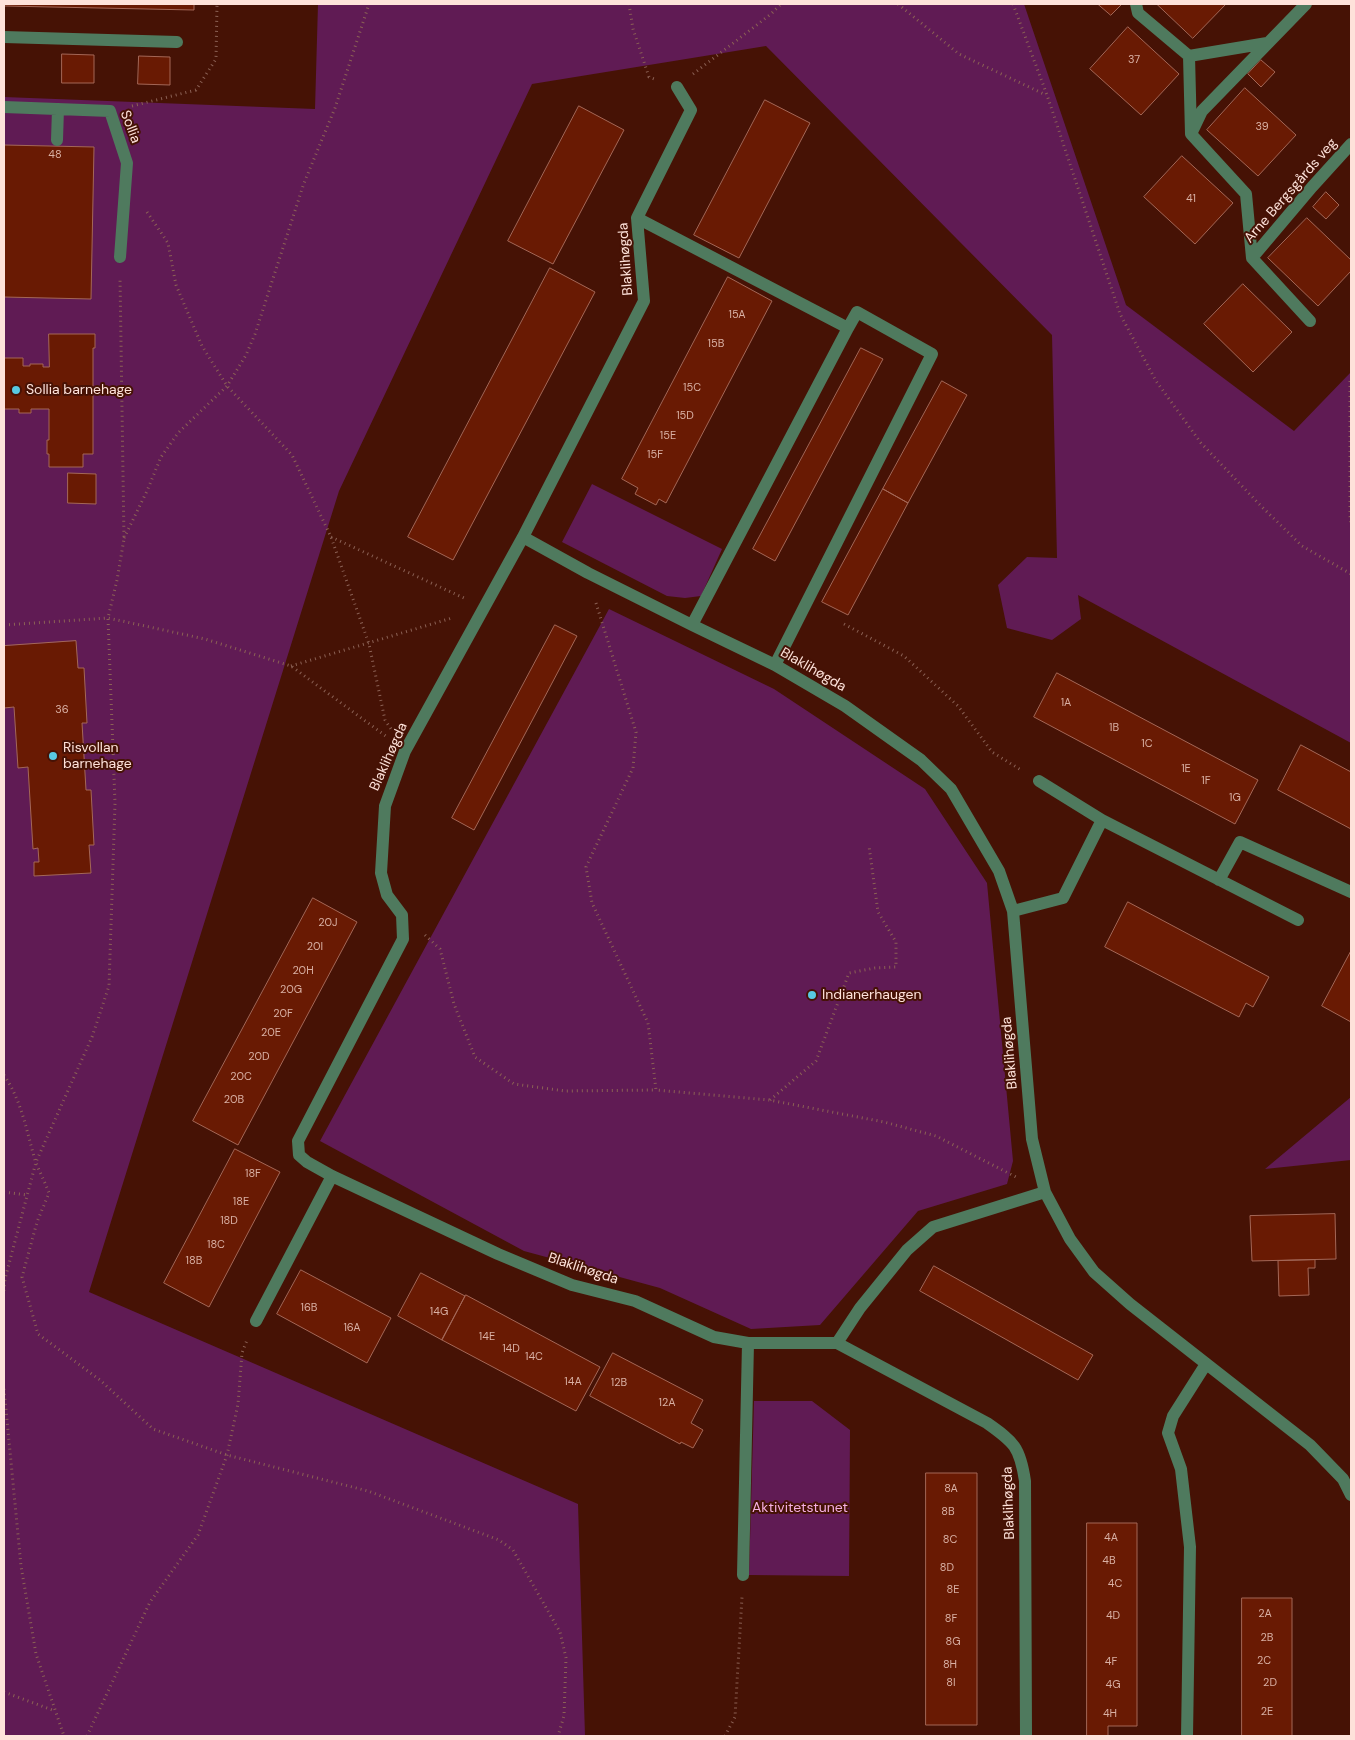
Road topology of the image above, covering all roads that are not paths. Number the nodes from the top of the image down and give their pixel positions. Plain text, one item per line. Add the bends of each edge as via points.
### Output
1 (1136, 4) edge
2 (1306, 4) edge
3 (4, 37) edge
4 (177, 42) dead end
5 (1268, 43) junction
6 (1190, 56) junction
7 (677, 87) road end
8 (4, 107) edge
9 (58, 109) junction
10 (1191, 134) junction
11 (57, 140) dead end
12 (1351, 144) edge
13 (637, 218) junction
14 (120, 257) road end
15 (1252, 258) junction
16 (1310, 321) dead end
17 (848, 328) junction
18 (523, 537) junction
19 (692, 625) junction
20 (775, 665) junction
21 (1039, 782) road end
22 (1102, 820) junction
23 (1218, 880) junction
24 (1351, 892) edge
25 (1012, 911) junction
26 (1298, 920) dead end
27 (332, 1176) junction
28 (1045, 1192) junction
29 (256, 1321) road end
30 (748, 1343) junction
31 (837, 1343) junction
32 (1206, 1364) junction
33 (1351, 1496) edge
34 (743, 1575) road end
35 (1026, 1736) edge
36 (1187, 1736) edge

1 - 6 street via 1138,13
2 - 5 street
3 - 4 street
5 - 6 street
5 - 10 street via 1202,110
6 - 10 street
7 - 13 street, Blaklihøgda via 691,110
8 - 9 street, Sollia
9 - 11 street
9 - 14 street, Sollia via 110,111 127,163
10 - 15 street, Arne Bergsgårds veg via 1246,194
12 - 15 street, Arne Bergsgårds veg
13 - 17 street
13 - 18 street, Blaklihøgda via 644,301
15 - 16 street, Arne Bergsgårds veg
17 - 19 street
17 - 20 street via 857,312 932,354
18 - 19 street, Blaklihøgda
18 - 27 street, Blaklihøgda via 406,751 385,806 381,872 387,895 402,915 403,939 298,1141 299,1155
19 - 20 street, Blaklihøgda
20 - 25 street, Blaklihøgda via 846,706 921,760 951,789 999,872
21 - 22 street
22 - 23 street
22 - 25 street via 1064,898
23 - 24 street via 1240,842
23 - 26 street
25 - 28 street, Blaklihøgda via 1032,1138
27 - 29 street
27 - 30 street, Blaklihøgda via 572,1285 635,1301 714,1337
28 - 31 street via 933,1227 901,1257
28 - 32 street, Blaklihøgda via 1070,1239 1094,1272
30 - 31 street, Blaklihøgda
30 - 34 street
31 - 35 street, Blaklihøgda via 987,1423 1009,1439 1022,1458 1025,1481
32 - 33 street, Blaklihøgda via 1310,1445 1343,1479
32 - 36 street via 1173,1416 1168,1433 1181,1469 1190,1546

